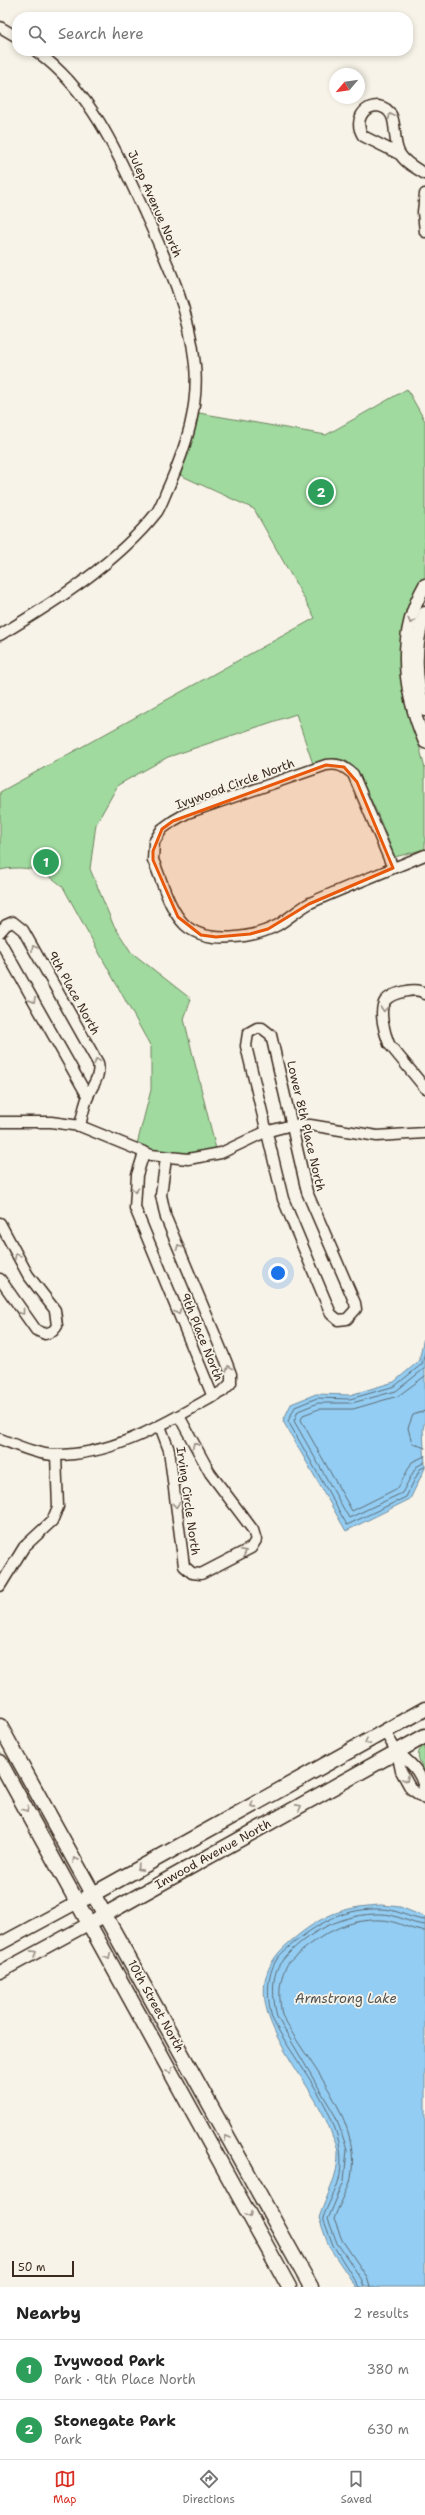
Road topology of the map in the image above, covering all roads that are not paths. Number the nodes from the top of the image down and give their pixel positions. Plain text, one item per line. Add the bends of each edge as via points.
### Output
1 (0, 27) edge
2 (12, 34) edge
3 (41, 56) edge
4 (399, 154) junction
5 (425, 174) edge
6 (425, 194) edge
7 (425, 232) edge
8 (425, 585) edge
9 (425, 613) edge
10 (0, 635) edge
11 (425, 710) edge
12 (425, 742) edge
13 (425, 855) edge
14 (393, 868) junction
15 (0, 932) edge
16 (0, 941) edge
17 (425, 994) edge
18 (425, 1088) edge
19 (88, 1097) junction
20 (0, 1122) edge
21 (80, 1126) junction
22 (292, 1126) junction
23 (265, 1132) junction
24 (425, 1133) edge
25 (144, 1153) junction
26 (166, 1158) junction
27 (0, 1223) edge
28 (0, 1280) edge
29 (213, 1397) junction
30 (179, 1416) junction
31 (160, 1426) junction
32 (0, 1438) edge
33 (56, 1455) junction
34 (0, 1586) edge
35 (425, 1709) edge
36 (0, 1726) edge
37 (385, 1732) junction
38 (425, 1736) edge
39 (397, 1752) junction
40 (0, 1762) edge
41 (425, 1798) edge
42 (94, 1894) junction
43 (78, 1902) junction
44 (105, 1914) junction
45 (90, 1922) junction
46 (0, 1944) edge
47 (0, 1972) edge
48 (289, 2287) edge
49 (311, 2287) edge

1 - 2 street
3 - 10 street, Julep Avenue North via 74,87 95,112 120,158 180,294 193,349 196,394 183,454 158,510 125,545 54,603
4 -> 4 street via 394,138 394,121 390,112 378,106 366,109 358,123 363,136
4 - 5 street
6 - 7 street
8 -> 12 street via 411,618 405,663 408,694
9 - 11 street via 418,641 417,667
13 - 14 street, Ivywood Circle North
14 - 14 street, Ivywood Circle North via 309,904 268,929 216,937 201,935 186,926 178,917 153,860 153,851 154,842 162,829 187,813 335,764 344,766 352,774
19 -> 15 street, 9th Place North via 95,1087 99,1069 96,1058 23,930 13,922
16 -> 19 street
17 -> 18 street via 417,989 388,998 382,1009 389,1044
19 - 21 street, 9th Place North
20 - 21 street via 31,1121
21 - 25 street
22 - 23 street
22 - 23 street, Lower 8th Place North via 271,1035 262,1028 252,1029 246,1038
22 - 23 street, Lower 8th Place North via 309,1199 355,1303 356,1309 347,1319 338,1320 332,1314 290,1220
22 - 24 street via 310,1125 377,1136
23 - 26 street via 221,1153 188,1159
25 - 26 street
25 -> 29 street, 9th Place North via 137,1175 136,1208
29 -> 26 street, 9th Place North via 228,1387 231,1374 166,1218 161,1195
28 -> 27 street via 36,1330 44,1334 53,1331 57,1326 55,1310 28,1275
29 - 30 street
30 - 31 street
31 -> 30 street, Irving Circle North via 169,1450 184,1566 192,1573 201,1574 251,1548 256,1540 253,1530 210,1473
31 - 33 street via 122,1443
32 - 33 street via 17,1446
33 - 34 street via 58,1507 52,1521 24,1547
35 - 37 main road, Inwood Avenue North
42 -> 36 main road, 10th Street North
37 - 39 street
37 -> 42 main road, Inwood Avenue North
38 - 39 main road, Inwood Avenue North
39 -> 41 street via 401,1771 411,1789
39 - 41 street via 414,1765 424,1782
44 -> 39 main road, Inwood Avenue North
40 -> 43 main road, 10th Street North
42 - 43 main road, Inwood Avenue North
42 - 44 main road, 10th Street North
43 - 45 main road, 10th Street North
43 - 46 street, Inwood Avenue North
44 - 45 main road, Inwood Avenue North
49 -> 44 main road, 10th Street North
47 -> 45 street, Inwood Avenue North
45 -> 48 main road, 10th Street North

